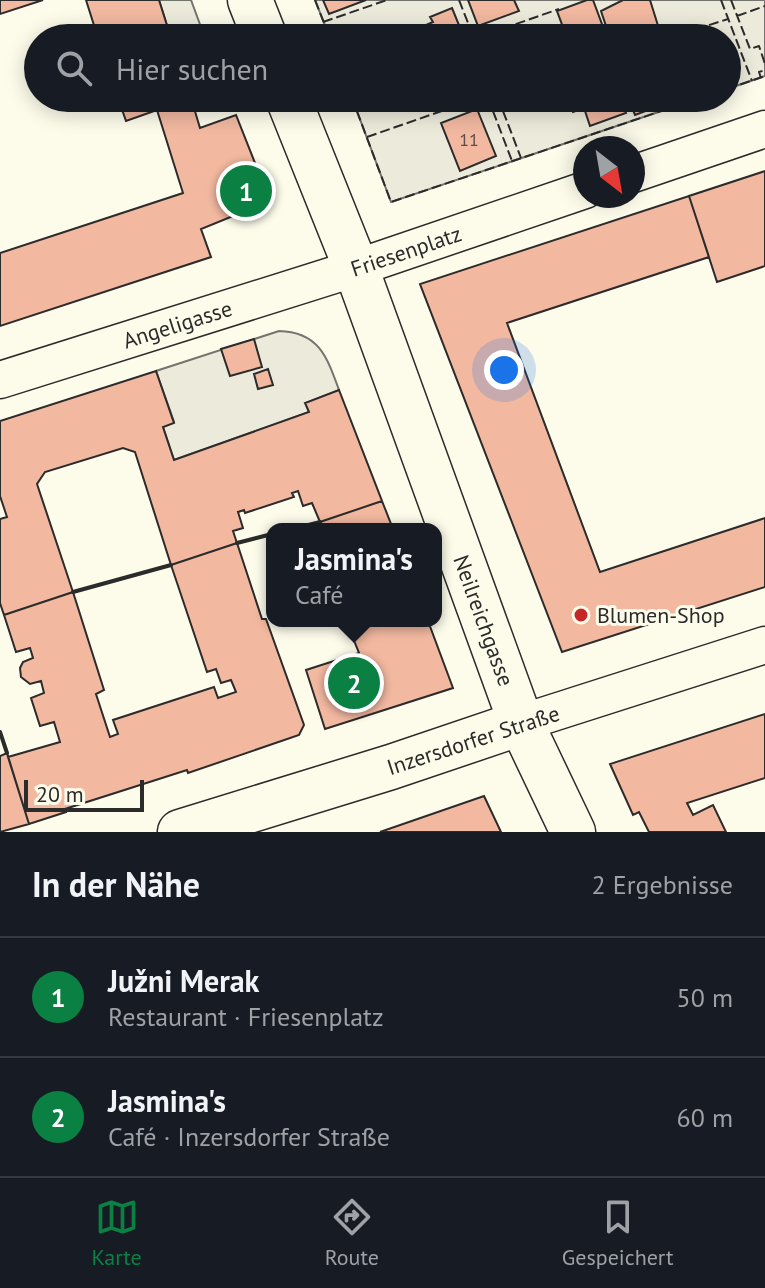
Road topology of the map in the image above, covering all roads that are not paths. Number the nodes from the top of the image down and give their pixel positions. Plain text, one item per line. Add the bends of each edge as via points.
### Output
1 (250, 0) edge
2 (259, 24) edge
3 (294, 112) edge
4 (765, 129) edge
5 (645, 170) edge
6 (573, 194) edge
7 (356, 268) junction
8 (0, 380) edge
9 (765, 645) edge
10 (521, 723) junction
11 (180, 832) edge
12 (573, 832) edge

1 - 2 street
3 - 7 street, Friesenplatz
4 - 5 street
6 - 7 street, Friesenplatz
7 - 8 street, Angeligasse
7 - 10 street, Neilreichgasse
9 - 10 street, Inzersdorfer Straße
10 - 11 street, Inzersdorfer Straße
10 - 12 street, Neilreichgasse

